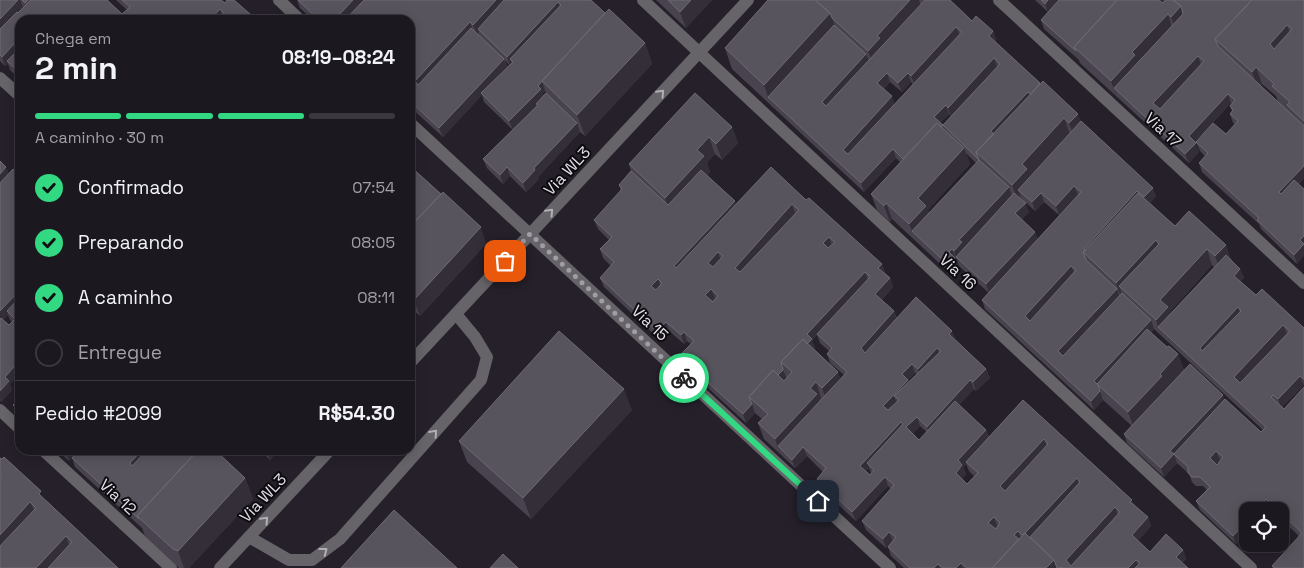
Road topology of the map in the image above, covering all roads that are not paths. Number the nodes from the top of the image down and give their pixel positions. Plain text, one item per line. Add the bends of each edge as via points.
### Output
1 (278, 0) edge
2 (643, 0) edge
3 (748, 0) edge
4 (999, 0) edge
5 (294, 15) edge
6 (699, 52) junction
7 (0, 78) edge
8 (15, 92) edge
9 (415, 128) edge
10 (530, 234) junction
11 (1304, 283) edge
12 (456, 314) junction
13 (415, 358) edge
14 (0, 410) edge
15 (15, 424) edge
16 (415, 454) edge
17 (48, 455) edge
18 (325, 455) edge
19 (414, 455) edge
20 (249, 537) junction
21 (171, 568) edge
22 (220, 568) edge
23 (890, 568) edge
24 (1251, 568) edge

1 - 5 street
2 - 6 street, Via 16
3 - 6 street, Via WL3
4 - 11 street, Via 17
10 -> 6 street, Via WL3
6 - 24 street, Via 16
7 - 8 street
9 - 10 street, Via 15
10 - 12 street, Via WL3
10 - 23 street, Via 15
12 - 13 street, Via WL3
16 -> 12 street via 481,380 487,357
14 - 15 street
17 - 21 street, Via 12
20 -> 18 street, Via WL3
20 -> 19 street via 289,560 312,560 340,539
20 - 22 street, Via WL3

